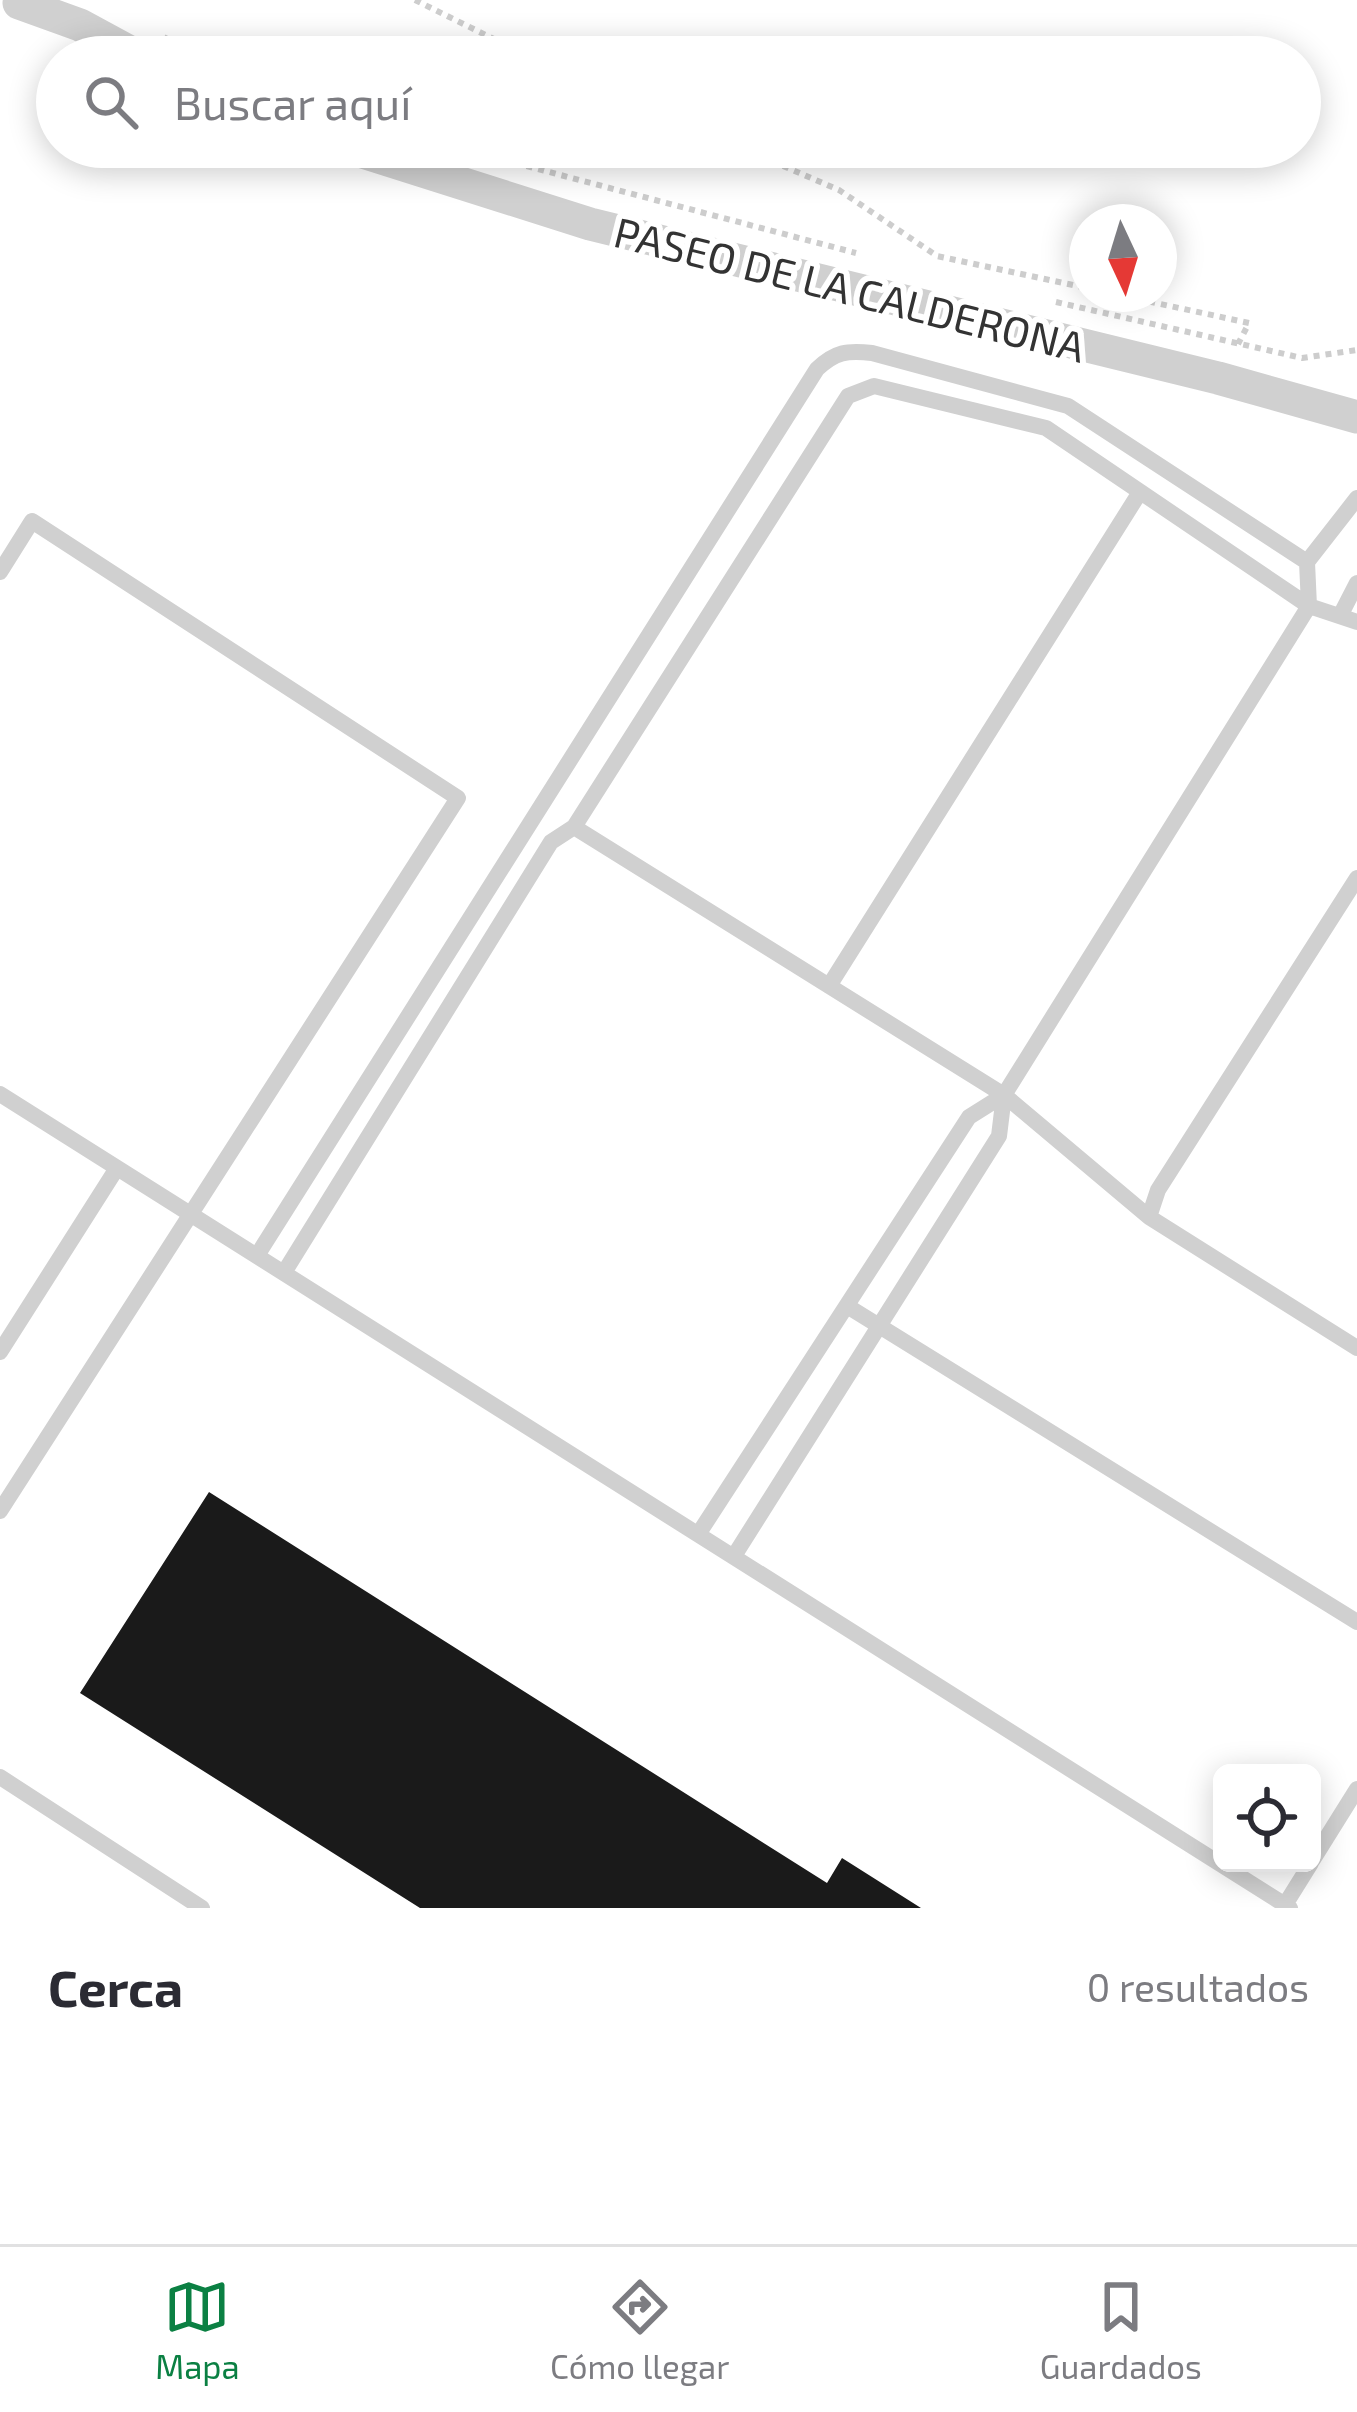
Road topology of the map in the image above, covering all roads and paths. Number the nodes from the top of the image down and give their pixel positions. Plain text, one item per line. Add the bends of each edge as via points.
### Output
1 (57, 0) edge
2 (415, 0) edge
3 (14, 7) edge
4 (80, 25) junction
5 (100, 36) edge
6 (488, 36) edge
7 (413, 168) edge
8 (532, 168) edge
9 (788, 168) edge
10 (858, 253) dead end
11 (1069, 284) edge
12 (1037, 297) dead end
13 (1177, 308) edge
14 (1238, 344) junction
15 (1357, 350) edge
16 (1357, 416) edge
17 (1140, 492) junction
18 (1357, 498) edge
19 (1307, 562) junction
20 (0, 572) edge
21 (1357, 584) edge
22 (1309, 606) junction
23 (1348, 619) edge
24 (574, 827) junction
25 (1357, 878) edge
26 (829, 986) junction
27 (0, 1094) edge
28 (1004, 1095) junction
29 (117, 1168) junction
30 (194, 1214) junction
31 (1149, 1217) junction
32 (258, 1254) junction
33 (285, 1271) junction
34 (847, 1306) junction
35 (880, 1326) junction
36 (1357, 1348) edge
37 (0, 1352) edge
38 (0, 1511) edge
39 (699, 1533) junction
40 (734, 1556) junction
41 (1357, 1622) edge
42 (0, 1777) edge
43 (1357, 1789) edge
44 (1321, 1846) edge
45 (1305, 1872) edge
46 (1286, 1907) edge
47 (202, 1908) edge

1 - 4 street
2 - 6 path
3 - 4 street
4 - 5 street
7 - 16 street, PASEO DE LA CALDERONA via 590,224
8 - 10 path
9 - 11 path via 839,190 937,256
12 - 14 path
13 - 14 path via 1249,323
14 - 15 path via 1303,358
17 - 22 lane
17 - 24 lane via 1046,428 874,386 848,397
17 - 26 lane
18 - 19 lane
19 - 22 lane
19 - 32 lane via 1068,406 872,353 831,356
20 - 30 lane via 32,521 458,798
21 - 23 lane
22 - 23 lane
22 - 28 lane
24 - 26 lane
24 - 33 lane via 551,842
25 - 31 lane via 1158,1190
26 - 28 lane
27 - 29 lane
28 - 31 lane
28 - 34 lane via 969,1117
28 - 35 lane via 999,1136
29 - 30 lane
29 - 37 lane
30 - 32 lane
30 - 38 lane
31 - 36 lane
32 - 33 lane
33 - 39 lane
34 - 35 lane
34 - 39 lane
35 - 40 lane
35 - 41 lane
39 - 40 lane
40 - 46 lane
42 - 47 lane
43 - 44 lane
45 - 46 lane

